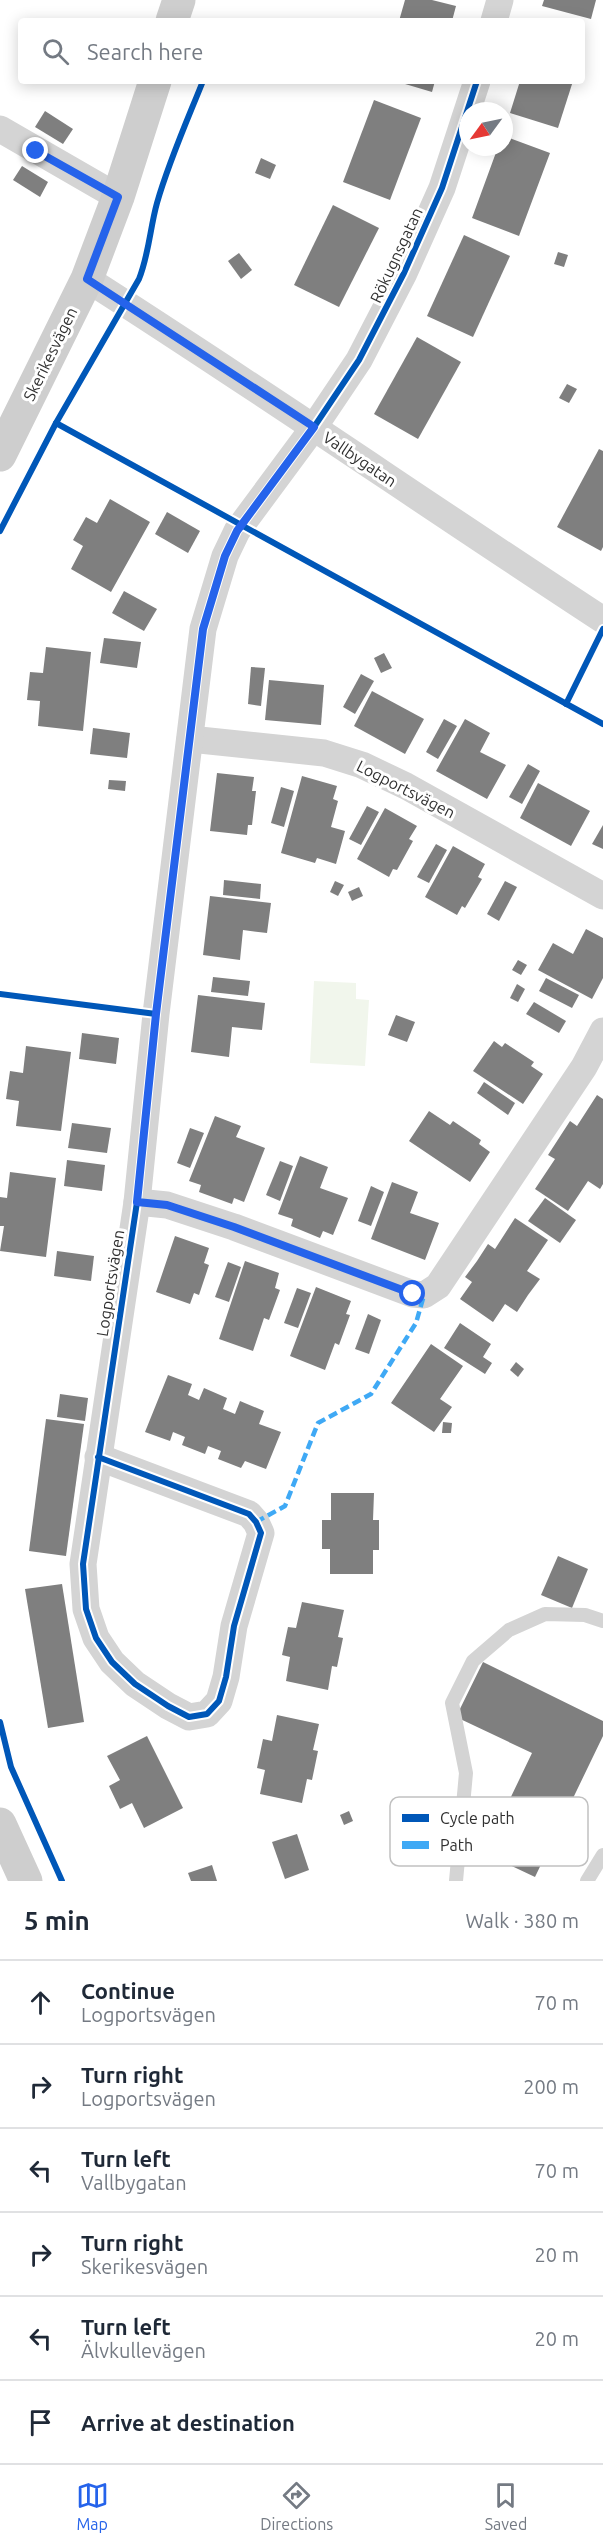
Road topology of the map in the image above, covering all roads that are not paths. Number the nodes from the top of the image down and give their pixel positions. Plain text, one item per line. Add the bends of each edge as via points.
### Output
1 (179, 0) edge
2 (500, 0) edge
3 (173, 18) edge
4 (495, 18) edge
5 (153, 84) edge
6 (476, 84) edge
7 (0, 129) edge
8 (118, 197) junction
9 (87, 279) junction
10 (314, 427) junction
11 (0, 455) edge
12 (603, 620) edge
13 (190, 739) junction
14 (603, 896) edge
15 (603, 1031) edge
16 (137, 1202) junction
17 (98, 1457) junction
18 (603, 1621) edge
19 (464, 1797) edge
20 (0, 1824) edge
21 (603, 1855) edge
22 (457, 1866) edge
23 (26, 1881) edge
24 (456, 1881) edge
25 (587, 1881) edge

1 - 3 street
2 - 4 street
5 - 8 street, Skerikesvägen
6 - 10 street, Rökugnsgatan via 442,188 404,273 359,360
7 - 8 street
8 - 9 street, Skerikesvägen
9 - 10 street, Vallbygatan
9 - 11 street, Skerikesvägen
10 - 12 street, Vallbygatan
10 - 13 street, Logportsvägen via 237,531 225,556 203,629
13 - 14 street, Logportsvägen via 324,753 362,765
13 - 16 street, Logportsvägen
15 - 16 street via 584,1067 438,1286 424,1294 413,1294 178,1209
16 - 17 street, Logportsvägen
17 - 17 street, Logportsvägen via 82,1564 86,1609 96,1638 112,1662 135,1684 189,1717 207,1714 219,1701 234,1626 261,1533 249,1514
18 - 19 lane via 545,1614 509,1630 473,1661 452,1703 466,1773
20 - 23 street
21 - 25 lane
22 - 24 lane

